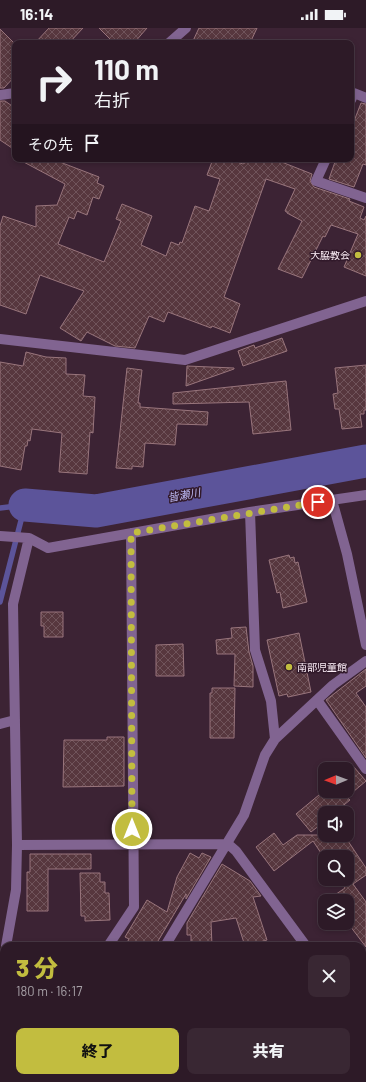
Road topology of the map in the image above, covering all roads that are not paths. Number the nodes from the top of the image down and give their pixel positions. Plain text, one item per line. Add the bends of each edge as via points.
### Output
1 (186, 28) edge
2 (172, 40) edge
3 (12, 93) edge
4 (354, 93) edge
5 (0, 95) edge
6 (366, 98) edge
7 (325, 162) edge
8 (366, 198) edge
9 (366, 301) edge
10 (0, 339) edge
11 (366, 495) edge
12 (332, 500) junction
13 (250, 512) junction
14 (131, 533) junction
15 (4, 536) edge
16 (29, 538) junction
17 (366, 645) edge
18 (366, 661) edge
19 (317, 700) junction
20 (8, 722) edge
21 (275, 739) junction
22 (366, 769) edge
23 (132, 844) junction
24 (228, 844) junction
25 (17, 845) junction
26 (7, 942) edge
27 (111, 942) edge
28 (167, 942) edge
29 (303, 942) edge

1 - 2 street
3 - 5 street
4 - 6 street
7 - 8 street via 316,181
9 - 10 street via 185,360
11 - 12 street
12 - 13 street
12 - 17 street via 347,554
13 - 14 street
13 - 21 street via 255,650 271,701
14 - 16 street via 48,548
14 - 23 street
15 - 16 street
16 - 20 street via 13,604
18 - 19 street
19 - 21 street
19 - 22 street
20 - 25 street
21 - 24 street via 265,755 244,815
23 - 24 street
23 - 25 street
23 - 27 street via 134,907
24 - 28 street
24 - 29 street via 236,851
25 - 26 street via 16,890

